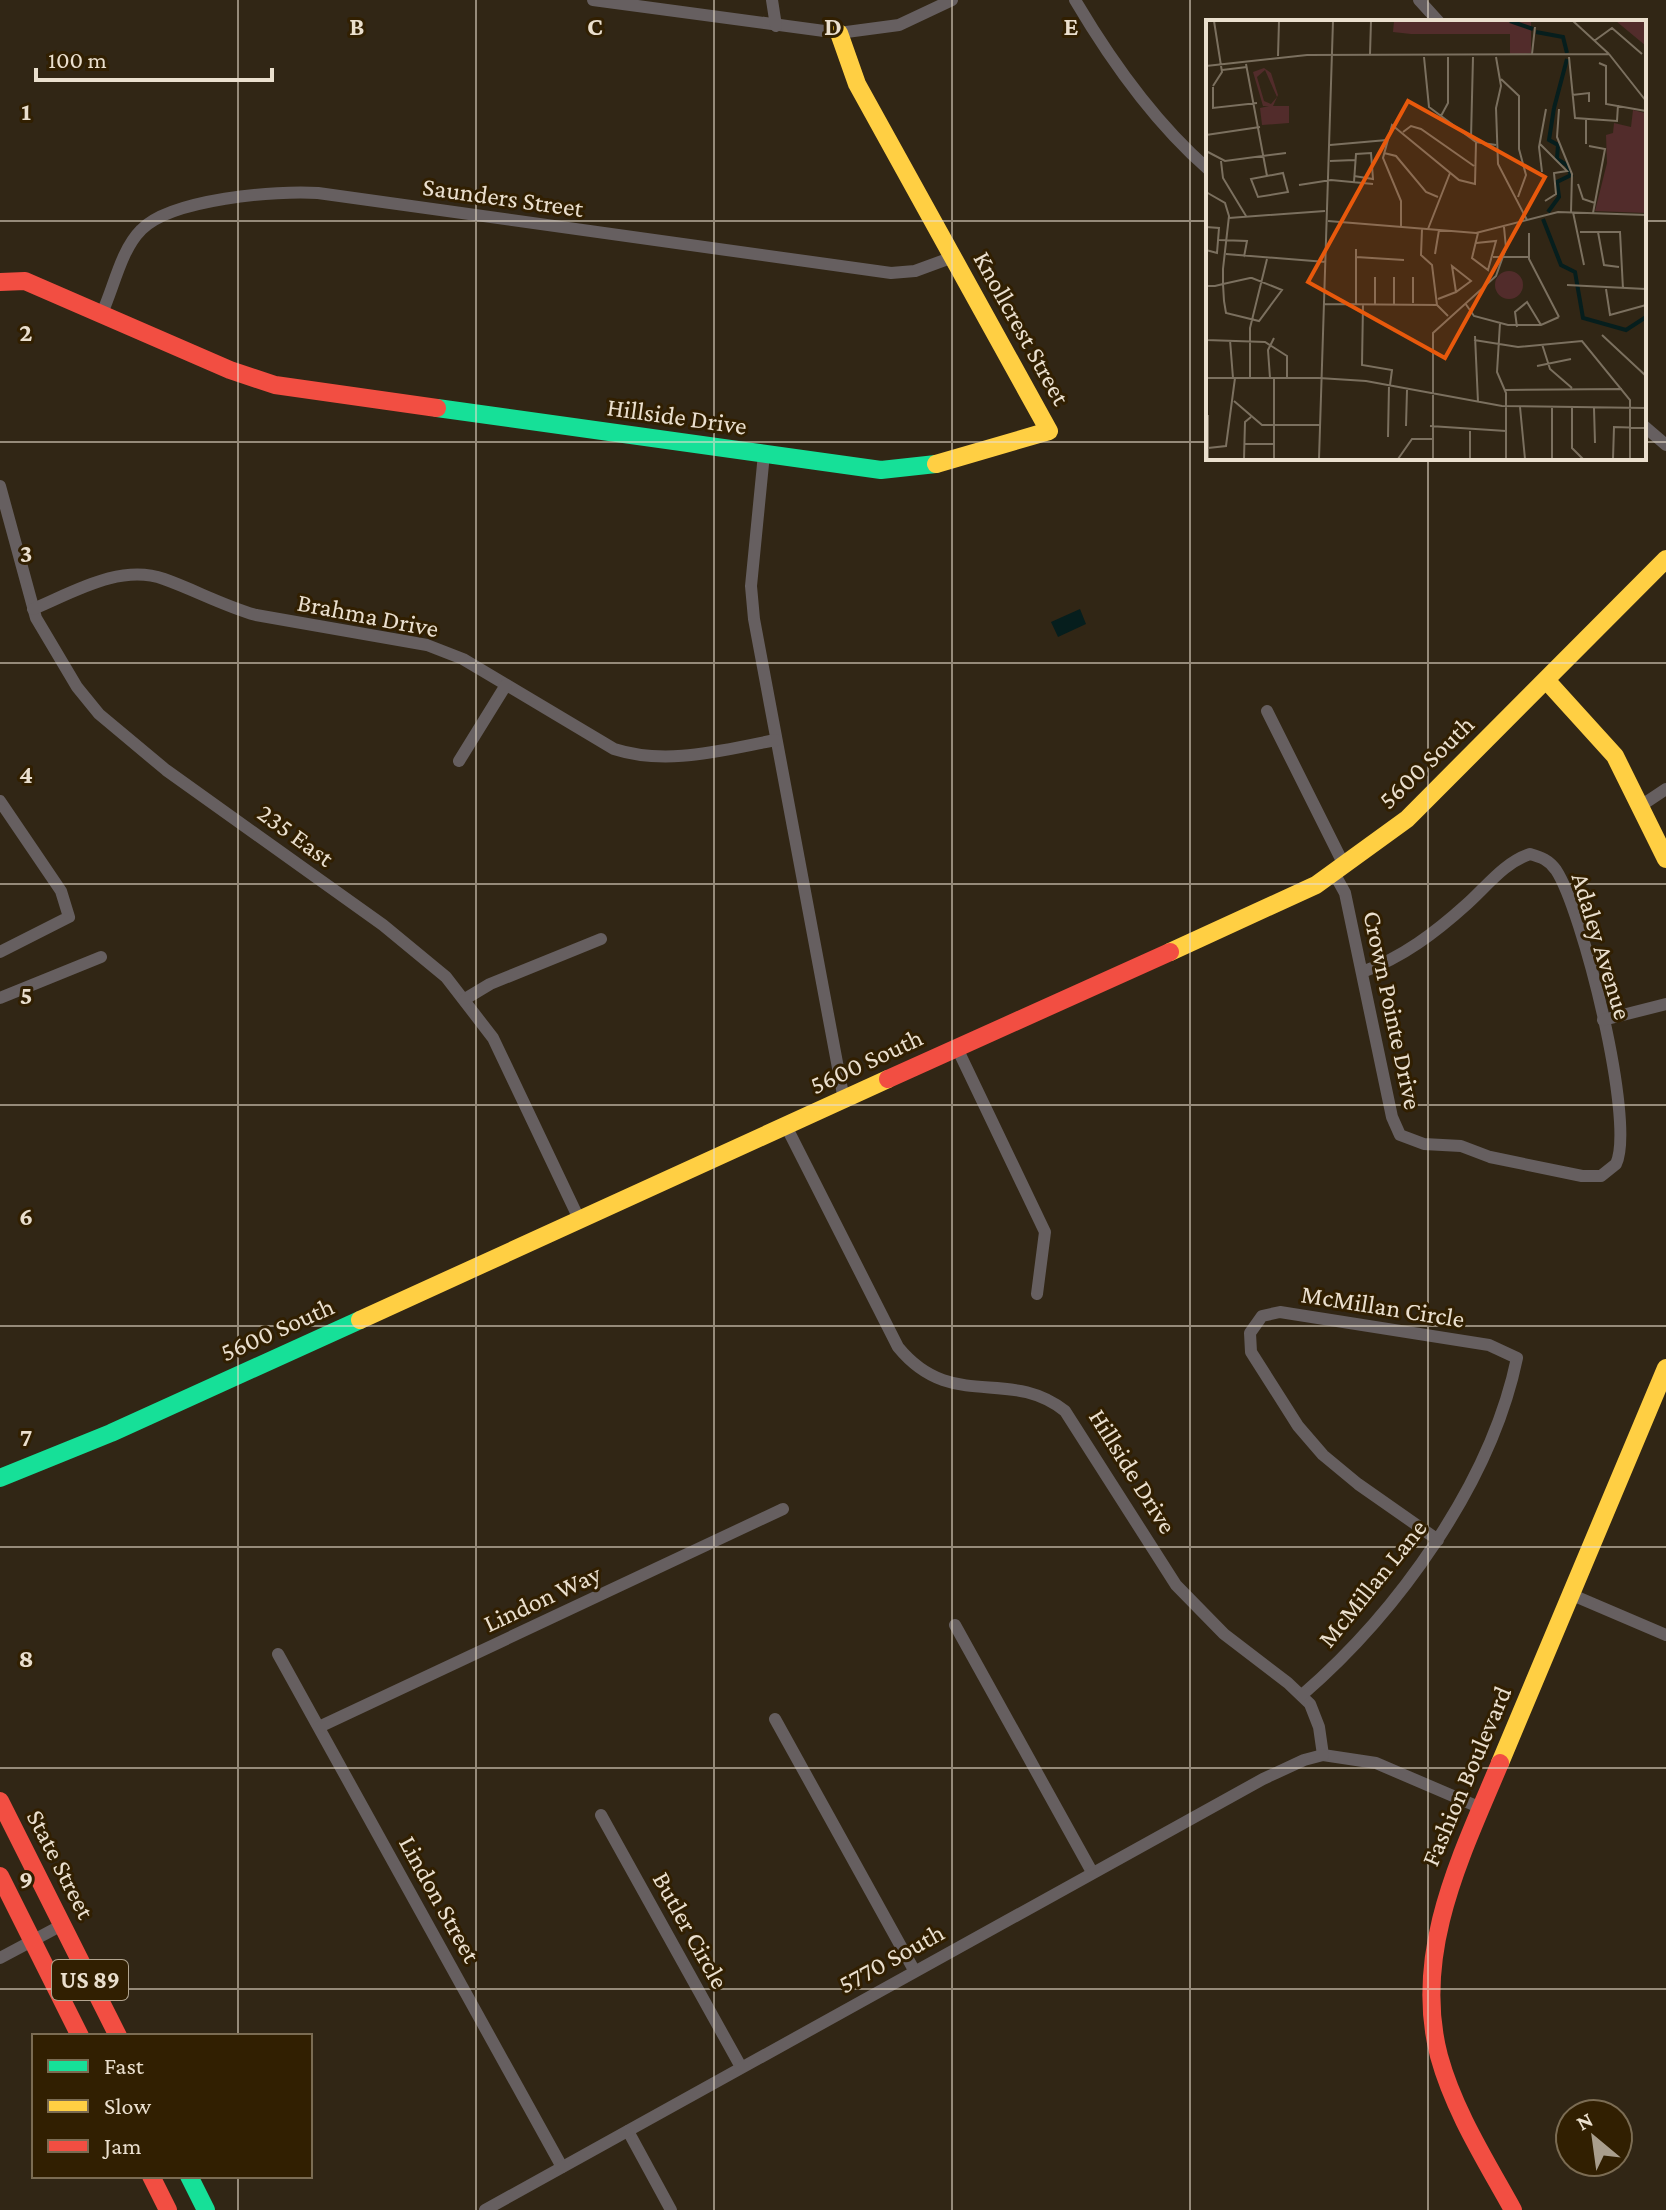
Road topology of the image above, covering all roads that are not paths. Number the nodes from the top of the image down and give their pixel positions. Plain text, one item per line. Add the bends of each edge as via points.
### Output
1 (593, 0) edge
2 (772, 0) edge
3 (952, 0) edge
4 (1075, 0) edge
5 (1419, 0) edge
6 (1437, 20) edge
7 (776, 26) junction
8 (839, 33) junction
9 (1206, 167) edge
10 (953, 257) junction
11 (0, 282) edge
12 (102, 313) junction
13 (1646, 428) edge
14 (1666, 445) edge
15 (764, 454) junction
16 (0, 486) edge
17 (1666, 559) edge
18 (33, 609) junction
19 (1547, 681) junction
20 (506, 685) junction
21 (1267, 711) dead end
22 (776, 740) junction
23 (459, 761) dead end
24 (1666, 789) edge
25 (0, 801) edge
26 (1642, 805) junction
27 (1666, 859) edge
28 (1340, 870) junction
29 (601, 939) dead end
30 (0, 952) edge
31 (101, 957) dead end
32 (1362, 972) junction
33 (0, 998) edge
34 (465, 999) junction
35 (1666, 1004) edge
36 (1603, 1020) junction
37 (957, 1048) junction
38 (844, 1100) junction
39 (786, 1126) junction
40 (1609, 1172) joint
41 (580, 1221) junction
42 (1037, 1294) dead end
43 (1517, 1358) joint
44 (1666, 1368) edge
45 (0, 1478) edge
46 (783, 1509) dead end
47 (1438, 1540) junction
48 (1570, 1594) junction
49 (955, 1625) dead end
50 (1666, 1635) edge
51 (278, 1654) dead end
52 (1302, 1695) junction
53 (775, 1719) dead end
54 (319, 1727) junction
55 (1323, 1755) junction
56 (0, 1801) edge
57 (1481, 1808) junction
58 (601, 1815) dead end
59 (1092, 1872) junction
60 (0, 1876) edge
61 (62, 1925) junction
62 (33, 1941) junction
63 (0, 1958) edge
64 (914, 1970) junction
65 (79, 2034) edge
66 (117, 2034) edge
67 (741, 2067) junction
68 (628, 2131) junction
69 (562, 2167) junction
70 (152, 2178) edge
71 (190, 2178) edge
72 (168, 2210) edge
73 (206, 2210) edge
74 (485, 2210) edge
75 (671, 2210) edge
76 (1513, 2210) edge

1 - 7 street
2 - 7 street
3 - 8 street via 899,25
4 - 9 street via 1127,79
5 - 6 street
7 - 8 street
8 - 10 street, Knollcrest Street via 857,84
10 - 12 street, Saunders Street via 915,271 891,273 318,193 265,193 154,220 131,245
10 - 15 street, Knollcrest Street via 1049,431 915,470
11 - 12 street, Hillside Drive via 25,281
12 - 15 street, Hillside Drive via 275,385
13 - 14 street
15 - 22 street, Hillside Drive via 751,586
16 - 18 street, 235 East
17 - 19 street, 5600 South
18 - 20 street, Brahma Drive via 115,577 162,578 256,615 427,645
18 - 34 street, 235 East via 56,657 99,714 166,770 418,951
19 - 26 street via 1599,736
19 - 28 street, 5600 South via 1407,819
20 - 22 street, Brahma Drive via 635,756 662,759
20 - 23 street
21 - 28 street, Crown Pointe Drive
22 - 38 street, Hillside Drive
24 - 26 street
25 - 30 street via 61,891 69,917
26 - 27 street
28 - 32 street, Crown Pointe Drive
28 - 37 street, 5600 South via 1283,901
29 - 34 street
31 - 33 street
32 - 36 street, Adaley Avenue via 1428,936 1510,864 1530,854 1544,858 1563,883
32 - 40 street, Crown Pointe Drive via 1400,1135 1582,1176
34 - 41 street, 235 East via 509,1067
35 - 36 street
36 - 40 street, Adaley Avenue via 1621,1111 1620,1157
37 - 38 street, 5600 South
37 - 42 street via 1045,1232
38 - 39 street, 5600 South
39 - 41 street, 5600 South
39 - 52 street, Hillside Drive via 898,1347 915,1368 954,1386 1036,1393 1065,1411 1176,1585 1224,1634
41 - 45 street, 5600 South
43 - 47 street, McMillan Lane via 1511,1386 1462,1502
43 - 47 street, McMillan Circle via 1489,1345 1280,1312 1262,1316 1250,1333 1256,1360 1323,1455
44 - 48 street, Fashion Boulevard
46 - 54 street, Lindon Way
47 - 52 street, McMillan Lane via 1416,1572
48 - 50 street
48 - 57 street, Fashion Boulevard
49 - 59 street
51 - 54 street, Lindon Street
52 - 55 street, Hillside Drive via 1315,1717
53 - 64 street
54 - 69 street, Lindon Street
55 - 57 street via 1376,1763
55 - 59 street, 5770 South via 1263,1779
56 - 61 street, State Street / US 89
57 - 76 street, Fashion Boulevard via 1440,1919 1430,1984 1433,2036 1444,2079
58 - 67 street, Butler Circle
59 - 64 street, 5770 South
60 - 62 street, US 89
61 - 62 street
61 - 66 street, State Street / US 89
62 - 63 street
62 - 65 street, US 89
64 - 67 street, 5770 South
67 - 68 street, 5770 South
68 - 69 street, 5770 South
68 - 75 street
69 - 74 street, 5770 South
70 - 72 street
71 - 73 street

